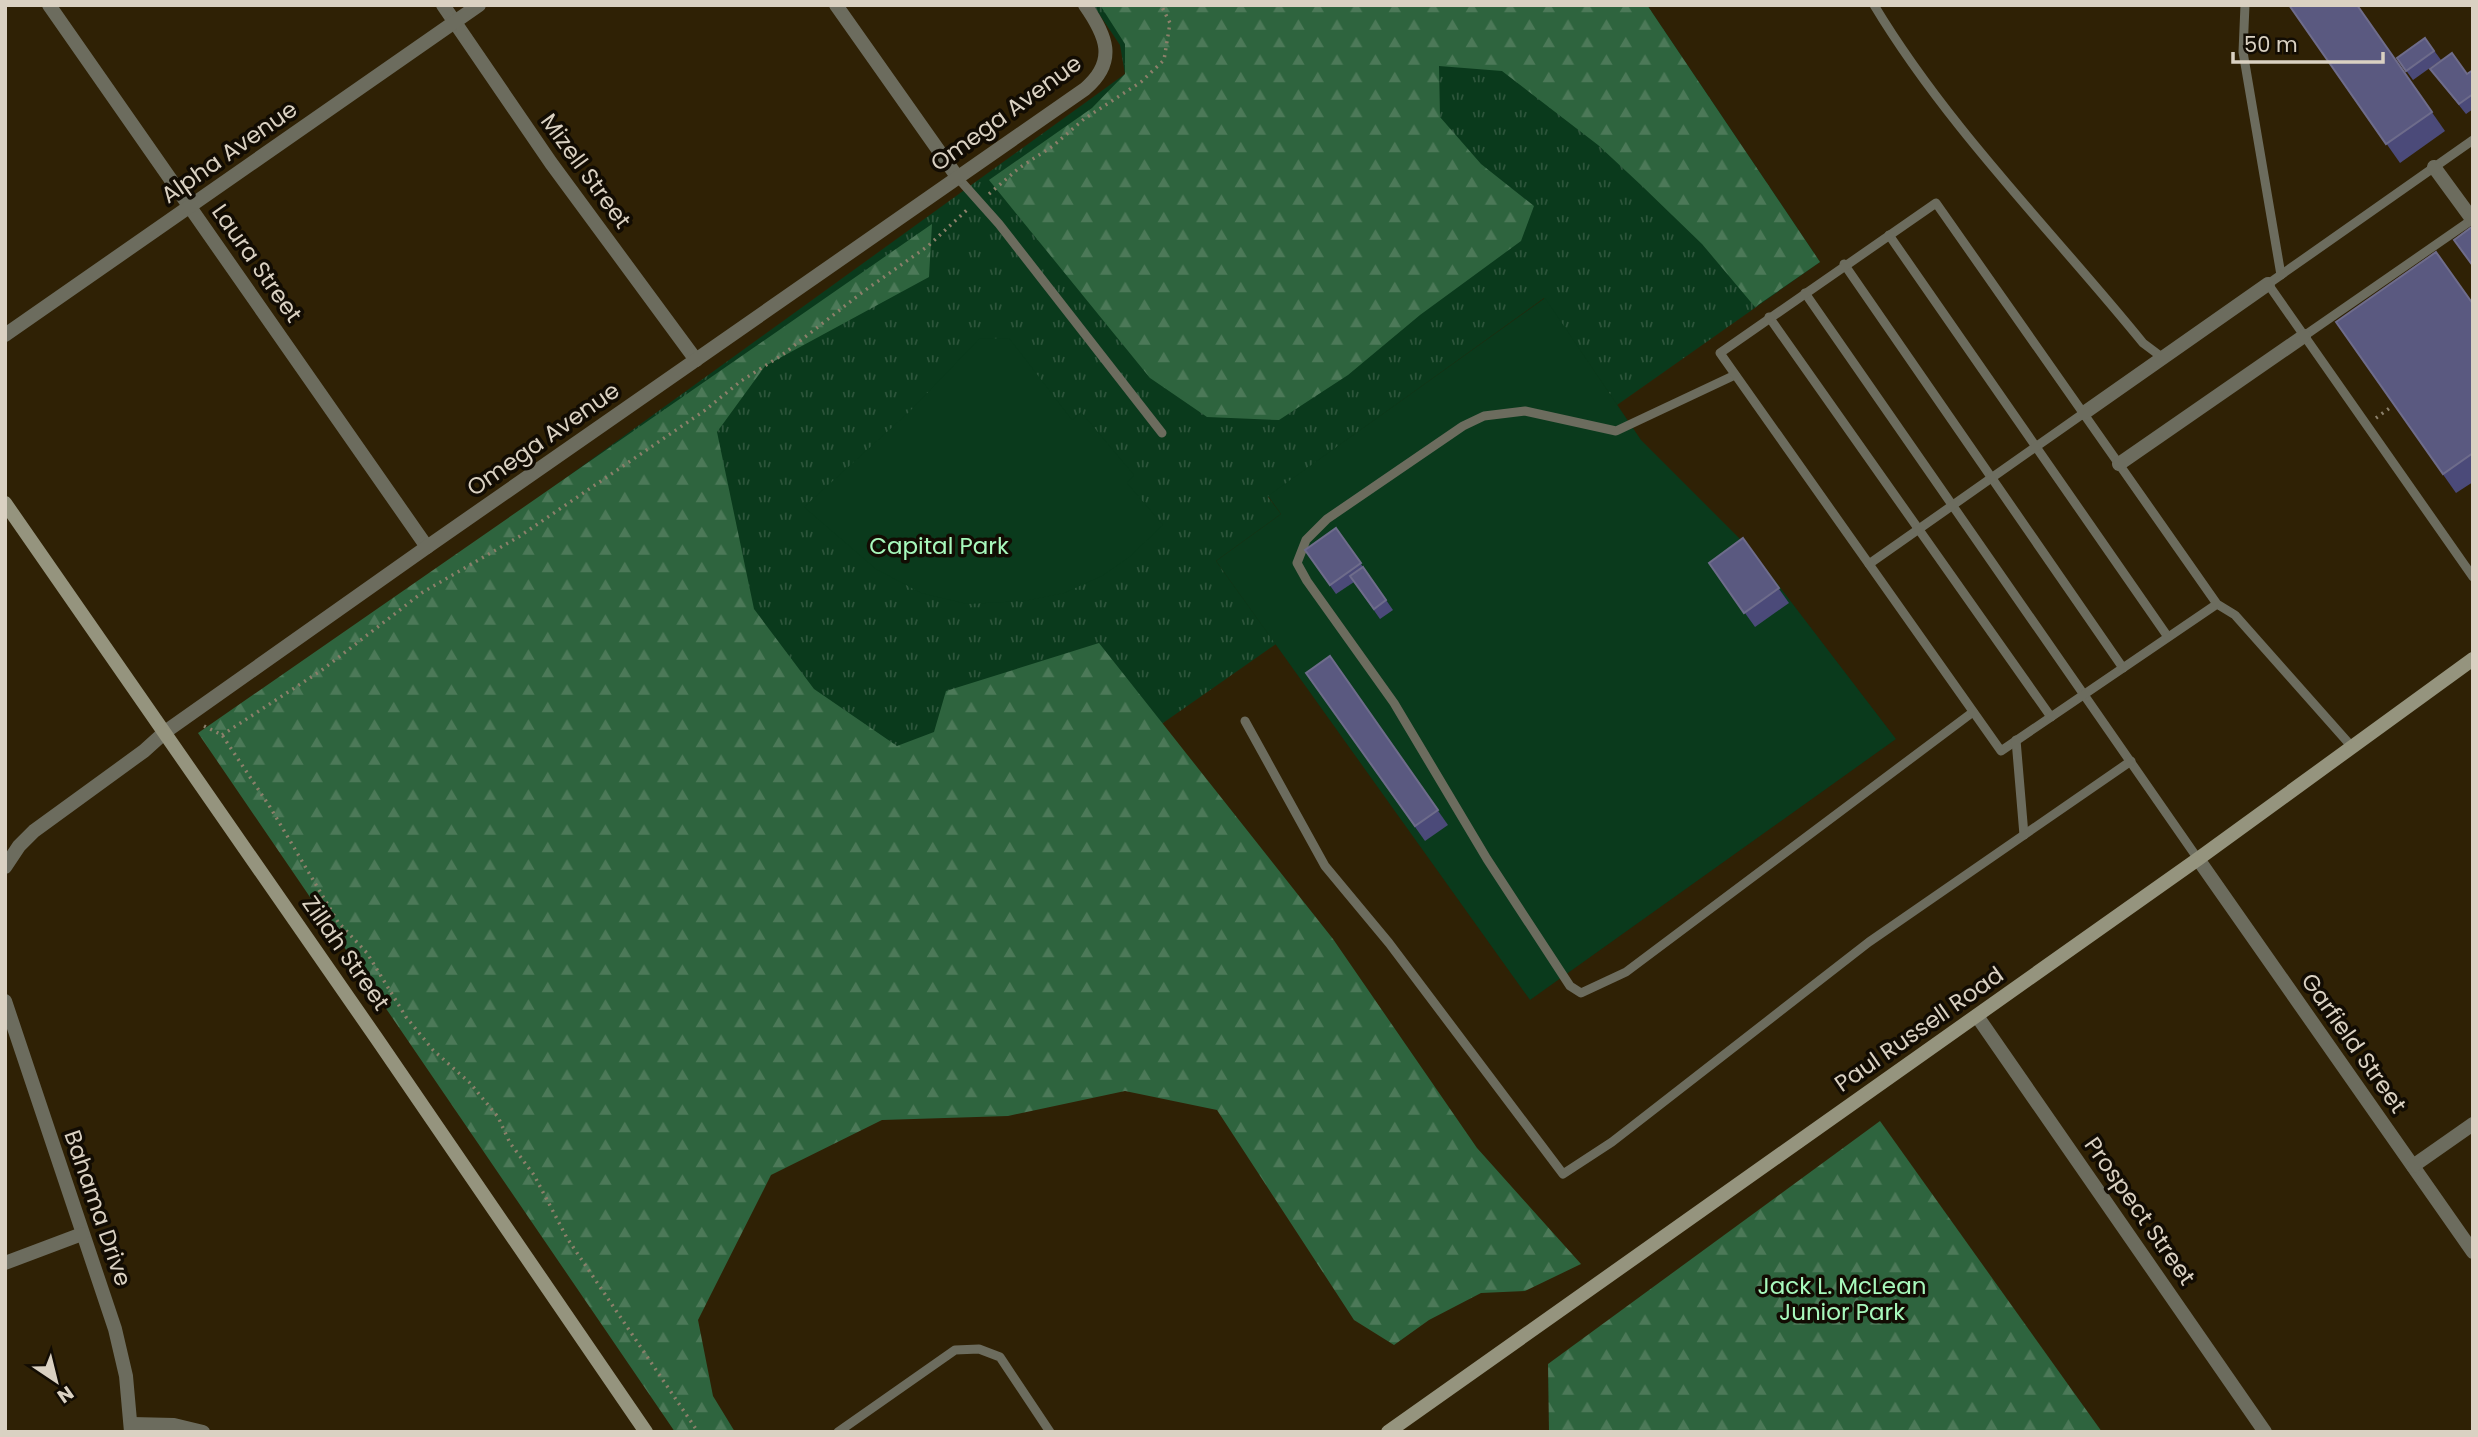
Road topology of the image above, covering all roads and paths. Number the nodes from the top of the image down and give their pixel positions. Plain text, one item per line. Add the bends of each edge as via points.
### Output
1 (49, 5) edge
2 (443, 5) edge
3 (478, 5) edge
4 (836, 5) edge
5 (1085, 5) edge
6 (1161, 5) edge
7 (1874, 5) edge
8 (2245, 5) edge
9 (455, 22) junction
10 (2473, 140) edge
11 (2434, 167) junction
12 (958, 178) junction
13 (979, 200) junction
14 (189, 207) junction
15 (2472, 219) edge
16 (1889, 235) junction
17 (1844, 264) junction
18 (2281, 275) junction
19 (2268, 284) junction
20 (1805, 293) junction
21 (1769, 317) junction
22 (5, 335) edge
23 (2304, 336) junction
24 (2163, 358) junction
25 (696, 360) junction
26 (1735, 374) junction
27 (2084, 413) junction
28 (1162, 433) dead end
29 (2036, 447) junction
30 (2119, 464) junction
31 (1992, 478) junction
32 (5, 503) edge
33 (1954, 505) junction
34 (1919, 530) junction
35 (427, 547) junction
36 (1869, 564) junction
37 (2473, 577) edge
38 (2217, 604) junction
39 (2168, 637) junction
40 (2473, 659) edge
41 (2123, 668) junction
42 (2084, 694) junction
43 (1973, 712) junction
44 (2051, 717) junction
45 (1245, 721) dead end
46 (165, 732) junction
47 (2017, 740) junction
48 (2353, 748) junction
49 (2131, 761) junction
50 (2024, 835) junction
51 (2198, 859) junction
52 (5, 867) edge
53 (5, 1001) edge
54 (1977, 1016) junction
55 (2473, 1124) edge
56 (2413, 1166) junction
57 (82, 1234) junction
58 (2473, 1252) edge
59 (5, 1264) edge
60 (132, 1428) edge
61 (203, 1432) edge
62 (646, 1432) edge
63 (698, 1432) edge
64 (838, 1432) edge
65 (1050, 1432) edge
66 (1388, 1432) edge
67 (2265, 1432) edge

1 - 14 street, Laura Street
2 - 9 street, Mizell Street
3 - 9 street, Alpha Avenue
4 - 12 street
5 - 12 street, Omega Avenue via 1101,28 1105,52 1096,79
6 - 13 path via 1170,23 1164,60
7 - 24 lane via 1929,86 1987,158 2143,343
8 - 18 lane via 2243,52
9 - 14 street, Alpha Avenue
9 - 25 street, Mizell Street via 551,163
10 - 11 lane
11 - 15 street
11 - 18 lane
12 - 13 lane
12 - 25 street, Omega Avenue
13 - 28 lane
13 - 63 path via 928,246 704,411 520,536 423,593 322,670 222,735 271,807 338,922 367,953 433,1050 470,1083 498,1117 567,1238
14 - 22 street, Alpha Avenue
14 - 35 street, Laura Street
15 - 23 lane
16 - 17 lane
16 - 27 lane via 1936,203
16 - 29 lane
17 - 20 lane
17 - 31 lane
18 - 19 lane
19 - 23 lane
19 - 24 street
20 - 21 lane
20 - 33 lane
21 - 26 lane via 1720,353
21 - 34 lane
23 - 30 street
23 - 37 lane
24 - 27 street
25 - 35 street, Omega Avenue
26 - 36 lane
26 - 43 lane via 1616,431 1525,411 1484,416 1327,519 1306,540 1297,563 1394,703 1570,986 1581,993 1626,972
27 - 29 lane
27 - 30 lane
29 - 31 lane
29 - 39 lane
30 - 38 lane
31 - 33 lane
31 - 41 lane
32 - 46 street, Zillah Street
33 - 34 lane
33 - 42 lane
34 - 36 lane
34 - 44 lane
35 - 46 street, Omega Avenue
36 - 43 lane
38 - 39 lane
38 - 48 lane via 2235,615
39 - 41 lane
40 - 48 street, Paul Russell Road
41 - 42 lane
42 - 44 lane
42 - 49 lane
43 - 47 lane via 2001,751
44 - 47 lane
45 - 50 lane via 1325,866 1389,943 1563,1174 1612,1142 1869,942
46 - 52 street, Omega Avenue via 34,831
46 - 62 street, Zillah Street
47 - 50 lane
48 - 51 street, Paul Russell Road
49 - 50 lane
49 - 51 lane
51 - 54 street, Paul Russell Road
51 - 56 street, Garfield Street
53 - 57 street, Bahama Drive
54 - 66 street, Paul Russell Road
54 - 67 street, Prospect Street
55 - 56 street
56 - 58 street, Garfield Street
57 - 59 street
57 - 60 street, Bahama Drive via 115,1329
60 - 61 street via 174,1425
64 - 65 lane via 955,1350 979,1349 1000,1357

